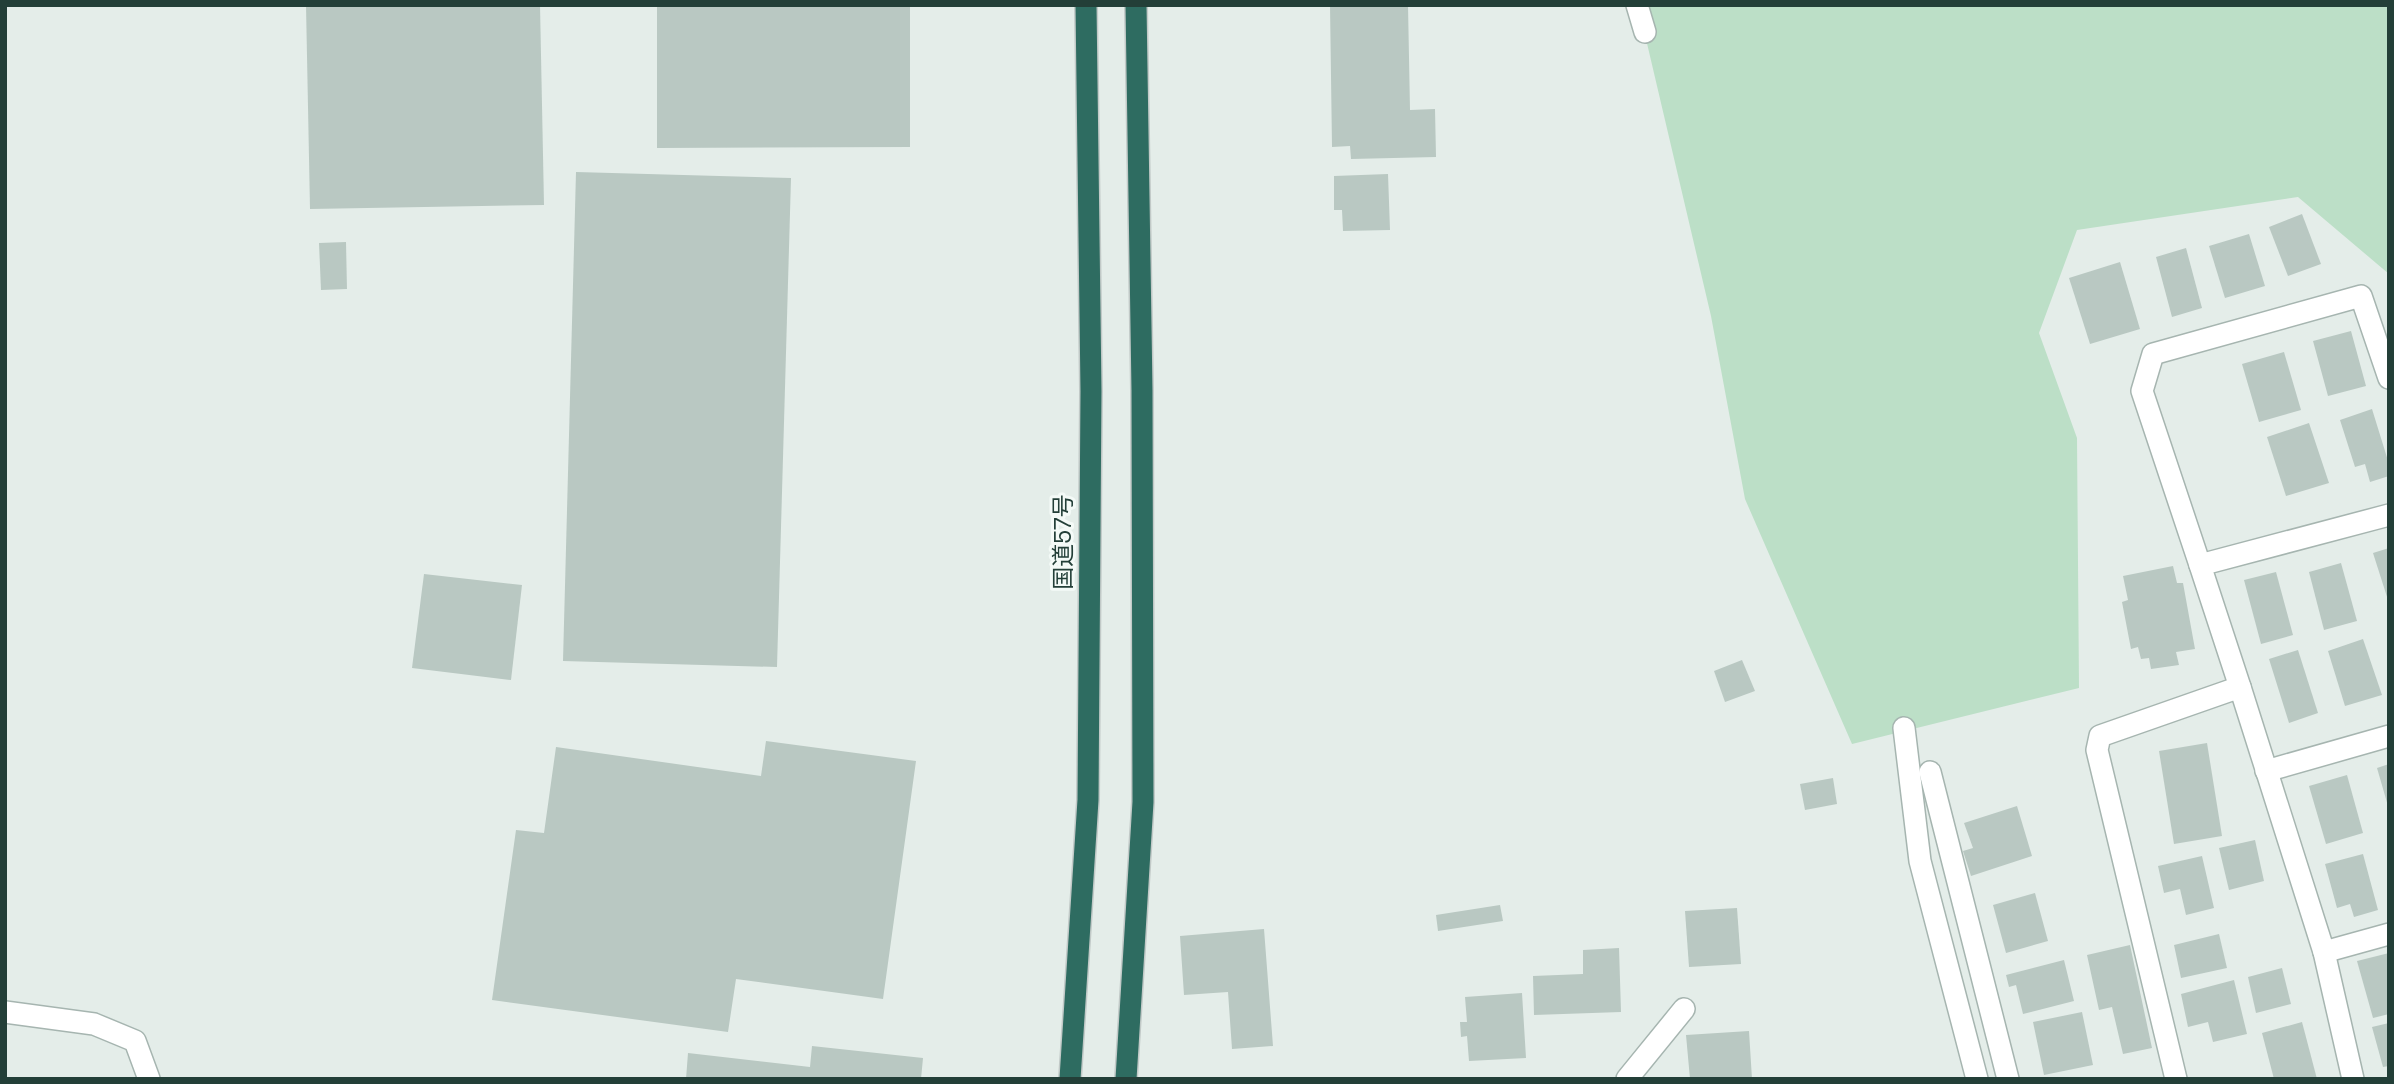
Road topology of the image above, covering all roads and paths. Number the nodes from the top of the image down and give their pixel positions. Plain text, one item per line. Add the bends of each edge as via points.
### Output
1 (1086, 5) edge
2 (1136, 5) edge
3 (1637, 5) edge
4 (1644, 32) dead end
5 (2389, 378) edge
6 (2389, 515) edge
7 (2200, 565) junction
8 (2240, 687) junction
9 (1904, 728) dead end
10 (2389, 736) edge
11 (2266, 771) junction
12 (1930, 772) dead end
13 (2389, 934) edge
14 (2324, 952) junction
15 (1684, 1009) dead end
16 (5, 1012) edge
17 (149, 1079) edge
18 (1070, 1079) edge
19 (1126, 1079) edge
20 (1627, 1079) edge
21 (1977, 1079) edge
22 (2008, 1079) edge
23 (2176, 1079) edge
24 (2353, 1079) edge

1 - 18 highway, 国道57号 via 1091,391 1088,800
2 - 19 highway via 1143,802
3 - 4 street
5 - 7 street via 2361,296 2153,354 2142,391
6 - 7 street
7 - 8 street
8 - 11 street
8 - 23 street via 2100,736 2096,750
9 - 21 street via 1920,862
10 - 11 street
11 - 14 street
12 - 22 street
13 - 14 street
14 - 24 street
15 - 20 street
16 - 17 street via 94,1024 135,1041

